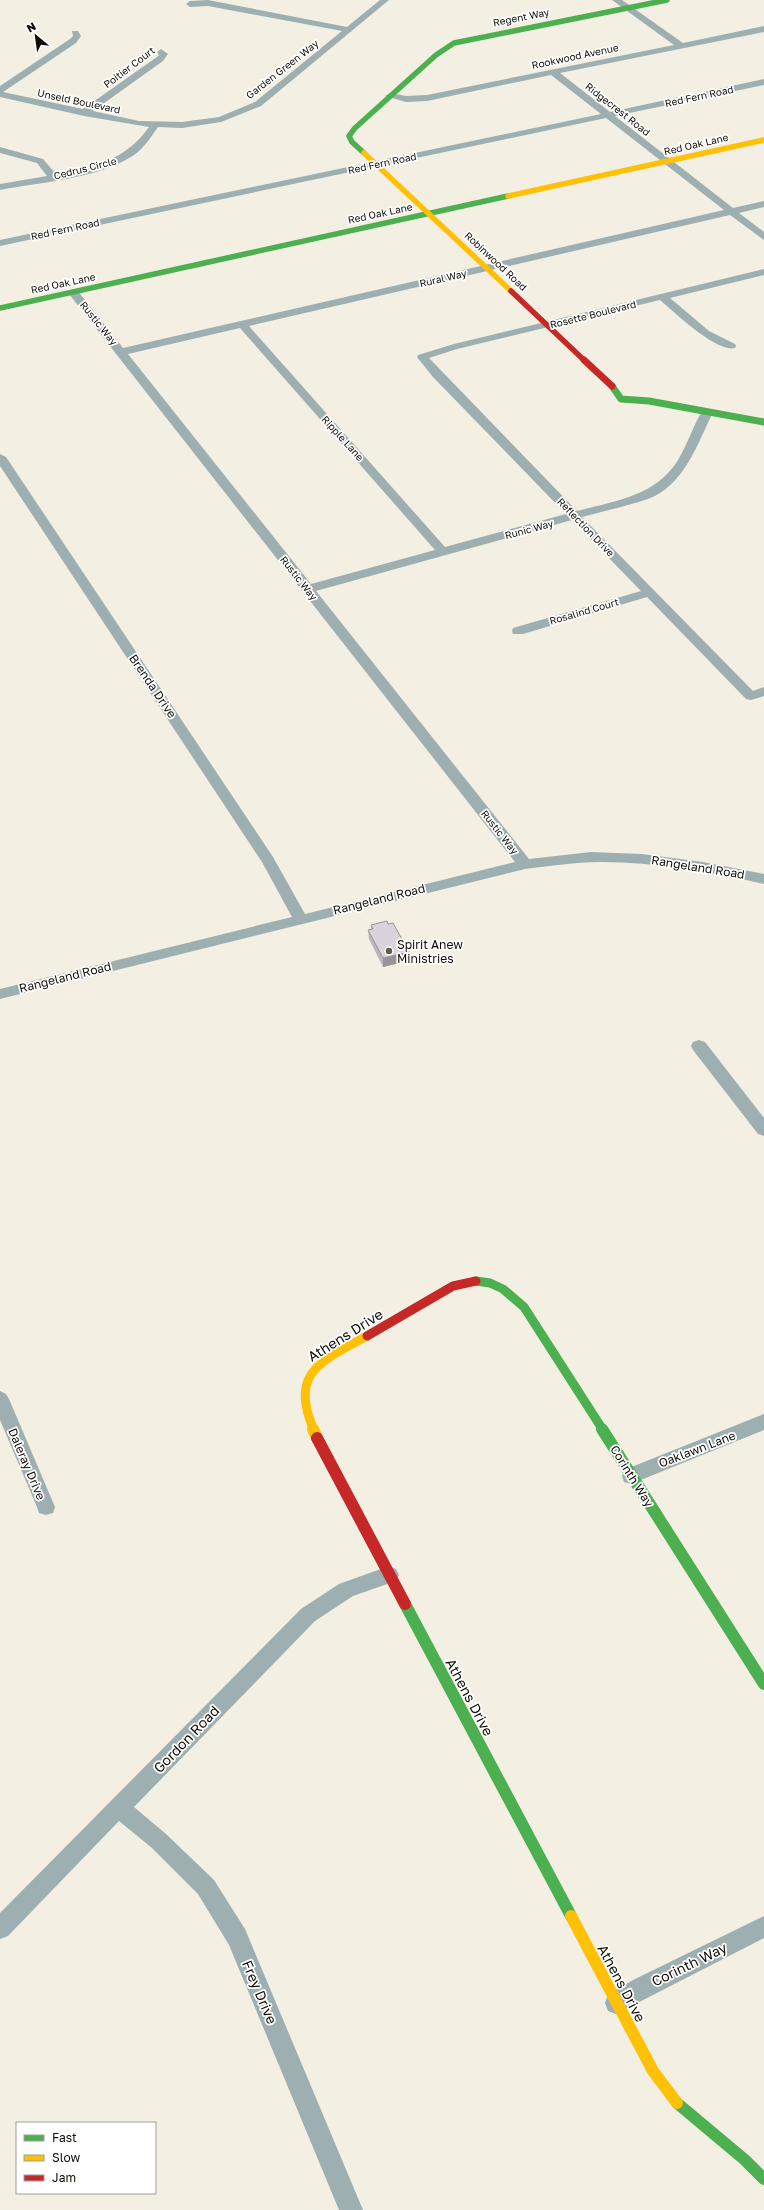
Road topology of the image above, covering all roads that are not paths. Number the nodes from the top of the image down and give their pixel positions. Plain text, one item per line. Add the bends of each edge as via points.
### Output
1 (385, 0) edge
2 (616, 0) edge
3 (667, 0) edge
4 (190, 4) dead end
5 (627, 8) junction
6 (764, 29) edge
7 (348, 30) junction
8 (75, 33) dead end
9 (451, 44) joint
10 (681, 46) junction
11 (161, 52) dead end
12 (553, 72) junction
13 (764, 82) edge
14 (0, 90) edge
15 (0, 94) edge
16 (390, 96) junction
17 (84, 113) junction
18 (609, 115) junction
19 (155, 125) junction
20 (764, 140) edge
21 (0, 150) edge
22 (667, 161) junction
23 (376, 164) junction
24 (53, 176) junction
25 (0, 187) edge
26 (764, 204) edge
27 (732, 211) junction
28 (429, 213) junction
29 (764, 236) edge
30 (0, 243) edge
31 (487, 268) junction
32 (764, 272) edge
33 (74, 292) junction
34 (662, 297) junction
35 (0, 308) edge
36 (242, 324) junction
37 (548, 325) junction
38 (731, 346) dead end
39 (122, 352) junction
40 (422, 357) joint
41 (707, 412) junction
42 (764, 422) edge
43 (0, 457) edge
44 (574, 516) junction
45 (443, 552) junction
46 (308, 589) junction
47 (649, 593) junction
48 (518, 631) dead end
49 (764, 691) edge
50 (525, 864) junction
51 (764, 879) edge
52 (300, 919) junction
53 (0, 994) edge
54 (699, 1046) dead end
55 (764, 1130) edge
56 (487, 1282) joint
57 (0, 1399) edge
58 (764, 1422) edge
59 (631, 1476) junction
60 (46, 1507) dead end
61 (389, 1575) junction
62 (764, 1684) edge
63 (119, 1808) junction
64 (764, 1927) edge
65 (0, 1928) edge
66 (616, 2002) junction
67 (764, 2179) edge
68 (351, 2210) edge

1 - 7 street, Garden Green Way
2 - 5 street
3 - 5 street, Regent Way
4 - 7 street via 208,3
5 - 9 street, Regent Way
5 - 10 street
6 - 10 street, Rookwood Avenue
7 - 19 street, Garden Green Way via 251,108 210,121
8 - 14 street via 77,36 73,41
9 - 16 street, Robinwood Road
10 - 12 street, Rookwood Avenue
11 - 17 street, Poitier Court via 164,54 160,59
12 - 16 street, Rookwood Avenue via 427,98 406,99
12 - 18 street, Ridgecrest Road
13 - 18 street, Red Fern Road
15 - 17 street, Unseld Boulevard
16 - 23 street, Robinwood Road via 354,128 349,136 352,142
17 - 19 street, Unseld Boulevard
18 - 22 street, Ridgecrest Road
18 - 23 street, Red Fern Road
19 - 24 street, Cedrus Circle via 143,142 124,158 105,165
20 - 22 street, Red Oak Lane
21 - 24 street via 36,159 44,164
22 - 27 street, Ridgecrest Road
22 - 28 street, Red Oak Lane
23 - 28 street, Robinwood Road
23 - 30 street, Red Fern Road
24 - 25 street, Cedrus Circle
26 - 27 street, Rural Way
27 - 29 street, Ridgecrest Road
27 - 31 street, Rural Way
28 - 31 street, Robinwood Road
28 - 33 street, Red Oak Lane
31 - 36 street, Rural Way
31 - 37 street, Robinwood Road
32 - 34 street, Rosette Boulevard
33 - 35 street, Red Oak Lane
33 - 39 street, Rustic Way
34 - 37 street, Rosette Boulevard
34 - 38 street via 705,333
36 - 39 street, Rural Way
36 - 45 street, Ripple Lane
37 - 40 street, Rosette Boulevard
37 - 41 street, Robinwood Road via 611,384 621,400 650,401
39 - 46 street, Rustic Way
40 - 44 street, Reflection Drive
41 - 42 street, Robinwood Road
41 - 44 street, Runic Way via 683,462 667,483 652,493 636,499
43 - 52 street, Brenda Drive via 268,860
44 - 45 street, Runic Way
44 - 47 street, Reflection Drive
45 - 46 street, Runic Way
46 - 50 street, Rustic Way
47 - 48 street, Rosalind Court
47 - 49 street, Reflection Drive via 751,696
50 - 51 street, Rangeland Road via 583,857 638,858 688,863
50 - 52 street, Rangeland Road
52 - 53 street, Rangeland Road
54 - 55 street
56 - 59 street, Corinth Way via 509,1291 524,1307
56 - 61 street, Athens Drive via 473,1281 453,1286 327,1360 316,1368 303,1386 301,1396 307,1418
57 - 60 street, Daleray Drive
58 - 59 street, Oaklawn Lane
59 - 62 street, Corinth Way
61 - 63 street, Gordon Road via 344,1589 308,1615
61 - 66 street, Athens Drive
63 - 65 street, Gordon Road
63 - 68 street, Frey Drive via 159,1841 206,1887 237,1937
64 - 66 street, Corinth Way
66 - 67 street, Athens Drive via 653,2071 669,2094 682,2108 742,2156

